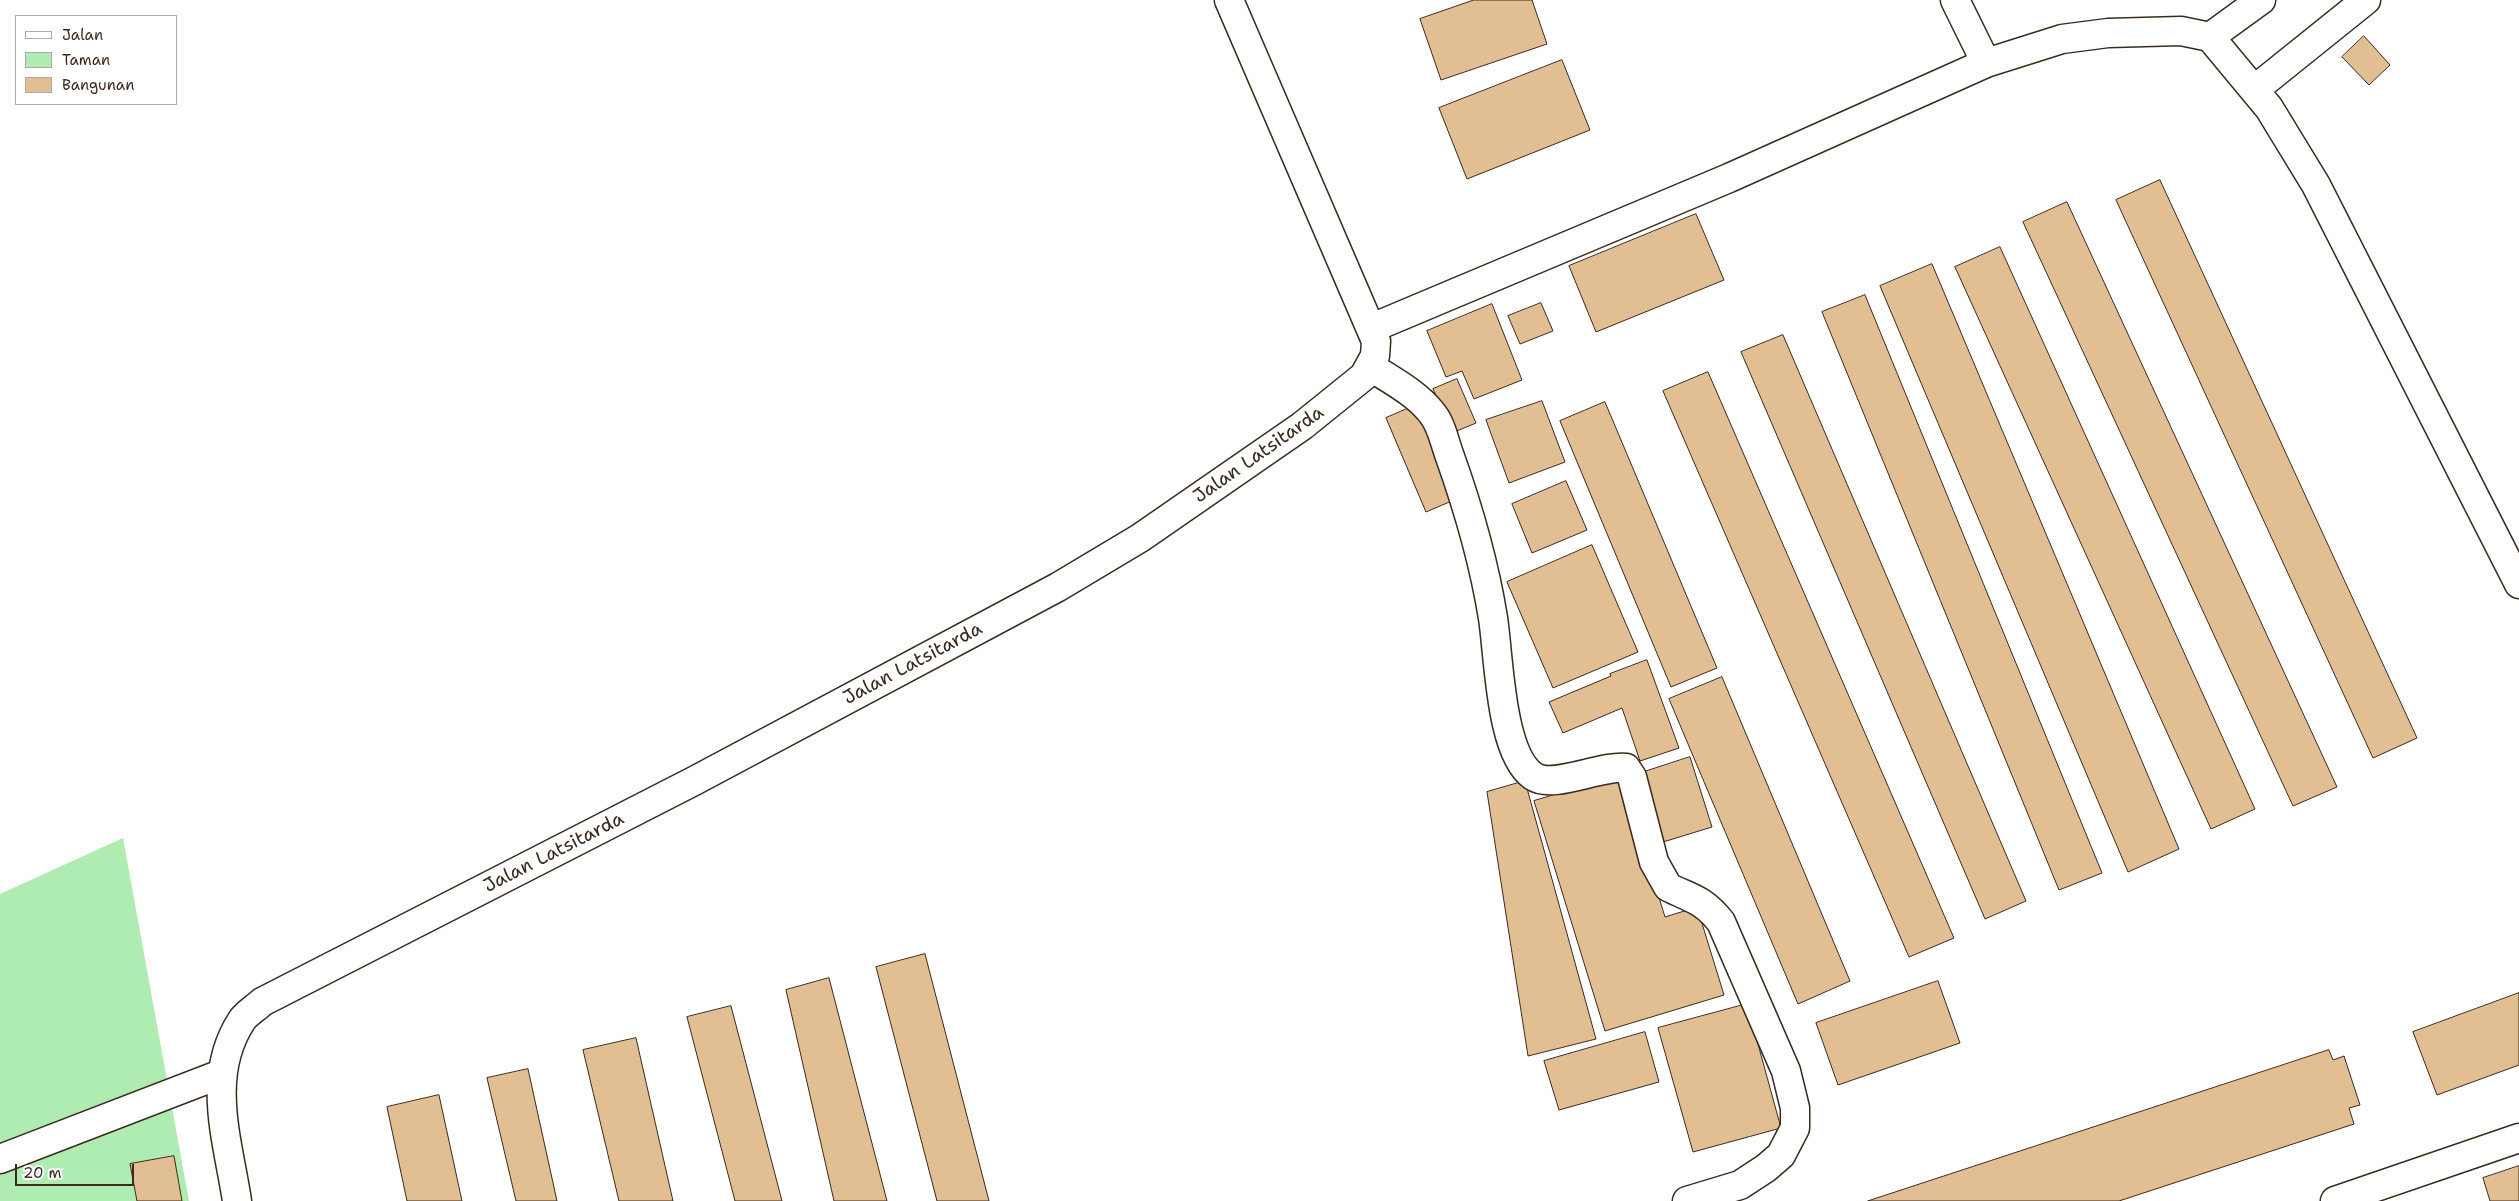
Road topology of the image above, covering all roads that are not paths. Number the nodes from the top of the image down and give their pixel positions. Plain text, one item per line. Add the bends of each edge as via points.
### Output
1 (1229, 0) edge
2 (1955, 0) edge
3 (2261, 0) edge
4 (2366, 0) edge
5 (2210, 37) junction
6 (1986, 62) junction
7 (2254, 90) junction
8 (1372, 328) junction
9 (1371, 366) junction
10 (2512, 550) edge
11 (2519, 584) edge
12 (221, 1074) junction
13 (2519, 1138) edge
14 (0, 1158) edge
15 (1737, 1193) edge
16 (237, 1201) edge
17 (1687, 1201) edge
18 (2335, 1201) edge

1 - 8 street, Jalan Latsitarda
2 - 6 street
3 - 5 street
4 - 7 street
5 - 6 street via 2181,31 2108,33 2062,39
5 - 7 street
6 - 8 street via 1729,178
7 - 10 street via 2269,108 2316,185
8 - 9 street, Jalan Latsitarda via 1376,356
9 - 12 street, Jalan Latsitarda via 1356,384 1302,426 1140,538 1058,587 694,781 262,1002 243,1019 229,1044
9 - 15 street via 1432,412 1439,425 1465,500 1482,566 1493,617 1506,718 1519,762 1534,777 1552,781 1592,771 1626,768 1632,777 1654,862 1668,887 1698,899 1710,908 1725,931 1786,1070 1795,1108 1795,1128 1781,1155
10 - 11 street
12 - 14 street
12 - 16 street, Jalan Latsitarda via 222,1118
13 - 18 street
15 - 17 street

